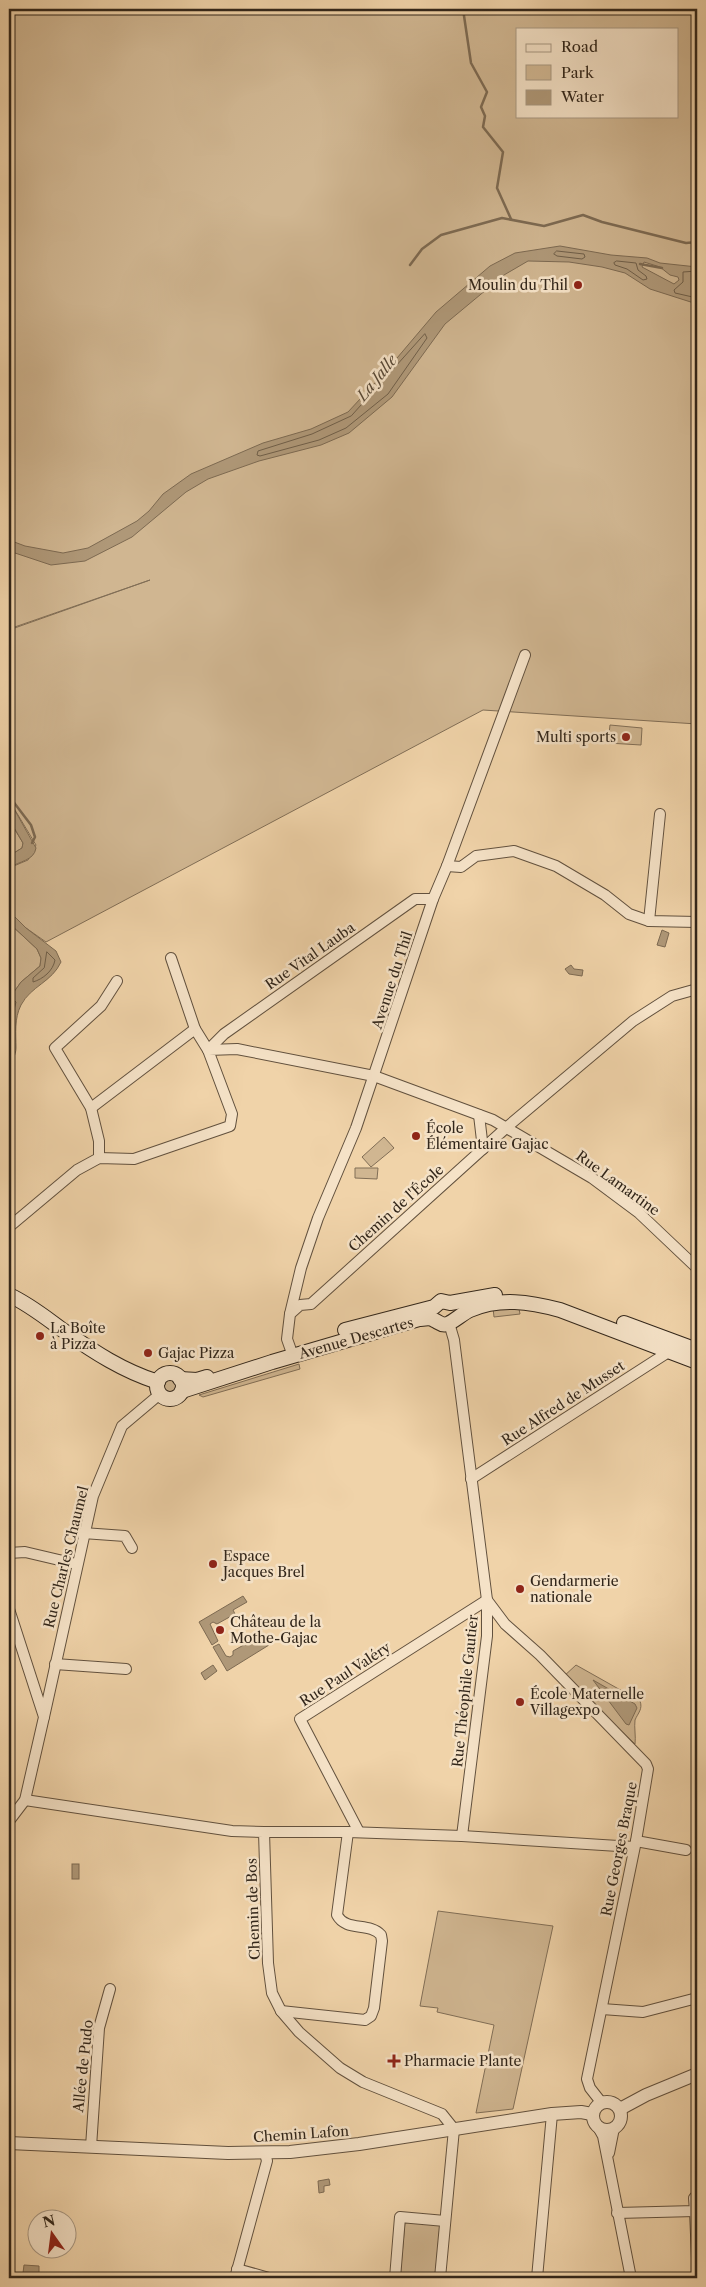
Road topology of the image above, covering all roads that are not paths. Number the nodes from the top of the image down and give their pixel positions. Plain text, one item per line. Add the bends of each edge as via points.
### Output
1 (525, 655) dead end
2 (660, 814) dead end
3 (448, 866) junction
4 (433, 899) junction
5 (649, 921) junction
6 (697, 922) edge
7 (171, 958) dead end
8 (117, 981) dead end
9 (697, 988) edge
10 (195, 1029) junction
11 (208, 1050) junction
12 (374, 1076) junction
13 (91, 1108) junction
14 (479, 1115) junction
15 (507, 1127) junction
16 (483, 1149) junction
17 (99, 1158) junction
18 (9, 1227) edge
19 (697, 1268) edge
20 (9, 1295) edge
21 (450, 1303) junction
22 (434, 1313) junction
23 (290, 1314) junction
24 (452, 1321) junction
25 (697, 1350) edge
26 (291, 1351) junction
27 (670, 1351) junction
28 (697, 1362) edge
29 (181, 1385) junction
30 (159, 1388) junction
31 (472, 1479) junction
32 (83, 1533) junction
33 (132, 1548) dead end
34 (9, 1553) edge
35 (76, 1564) junction
36 (487, 1600) junction
37 (9, 1609) edge
38 (55, 1664) junction
39 (126, 1669) dead end
40 (44, 1717) junction
41 (25, 1800) junction
42 (9, 1822) edge
43 (264, 1832) junction
44 (348, 1832) junction
45 (359, 1832) junction
46 (462, 1836) junction
47 (635, 1844) junction
48 (686, 1850) dead end
49 (110, 1989) dead end
50 (697, 1998) edge
51 (602, 2010) junction
52 (281, 2011) junction
53 (697, 2074) edge
54 (601, 2102) junction
55 (620, 2110) junction
56 (552, 2114) junction
57 (592, 2114) junction
58 (598, 2127) junction
59 (614, 2128) junction
60 (454, 2129) junction
61 (9, 2143) edge
62 (91, 2148) junction
63 (265, 2153) junction
64 (609, 2169) junction
65 (697, 2195) edge
66 (695, 2211) junction
67 (618, 2213) junction
68 (445, 2221) junction
69 (697, 2258) edge
70 (236, 2274) edge
71 (269, 2278) edge
72 (395, 2278) edge
73 (440, 2278) edge
74 (537, 2278) edge
75 (631, 2278) edge

1 - 3 street, Avenue du Thil
2 - 5 street
3 - 4 street, Avenue du Thil
3 - 5 street via 461,867 476,856 514,851 556,866 630,914
4 - 11 street, Rue Vital Lauba via 415,899 224,1034
4 - 12 street, Avenue du Thil
5 - 6 street
7 - 10 street
8 - 13 street via 101,1006 56,1048
9 - 15 street, Chemin de l'École via 672,996 633,1021
10 - 11 street
10 - 13 street
11 - 12 street, Rue Lamartine via 237,1049
11 - 17 street via 232,1114 230,1126 134,1158
12 - 14 street, Rue Lamartine
12 - 23 street, Avenue du Thil via 318,1218
13 - 17 street via 99,1141
14 - 15 street, Rue Lamartine
14 - 16 street
15 - 16 street, Chemin de l'École
15 - 19 street, Rue Lamartine via 592,1178 639,1213
16 - 23 street, Chemin de l'École via 311,1304 300,1306
17 - 18 street via 77,1170
20 - 30 main road via 93,1351
21 - 22 main road, Avenue Descartes via 441,1301
21 - 24 main road via 455,1308
21 - 25 main road, Avenue Descartes via 519,1292 549,1297
22 - 24 main road, Avenue Descartes via 441,1324
22 - 26 main road, Avenue Descartes via 381,1319
23 - 26 street via 287,1339
24 - 27 main road via 485,1305 511,1301 537,1304
24 - 31 street, Rue Théophile Gautier
26 - 29 main road, Avenue Descartes via 218,1370
27 - 28 main road
27 - 31 street, Rue Alfred de Musset
29 - 30 main road via 172,1399 165,1398
29 - 30 main road via 170,1373 162,1377
30 - 32 street, Rue Charles Chaumel via 122,1426 93,1496
31 - 36 street, Rue Théophile Gautier
32 - 33 street via 124,1536
32 - 35 street, Rue Charles Chaumel
34 - 35 street via 25,1552
35 - 38 street, Rue Charles Chaumel
36 - 45 street, Rue Paul Valéry via 300,1719
36 - 46 street, Rue Théophile Gautier via 487,1636
36 - 47 street, Rue Georges Braque via 505,1624 540,1655 646,1764 647,1779
37 - 40 street
38 - 39 street
38 - 40 street, Rue Charles Chaumel
40 - 41 street, Rue Charles Chaumel
41 - 42 street
41 - 43 street via 232,1831
43 - 44 street
43 - 52 street, Chemin de Bos via 268,1963 272,1993
44 - 45 street
44 - 52 street via 337,1915 347,1925 370,1927 381,1935 374,2008 365,2020
45 - 46 street
46 - 47 street
47 - 48 street
47 - 51 street, Rue Georges Braque
49 - 62 street, Allée de Pudo via 98,2028
50 - 51 street via 642,2012
51 - 54 street, Rue Georges Braque via 587,2079
52 - 60 street, Chemin de Bos via 299,2032 340,2068 363,2082 442,2114
53 - 55 street via 646,2095
54 - 55 street via 614,2103
54 - 57 street
55 - 59 street via 621,2118
56 - 57 street, Chemin Lafon
56 - 60 street, Chemin Lafon
56 - 74 street
57 - 58 street
58 - 59 street
58 - 64 street
59 - 64 street
60 - 63 street, Chemin Lafon via 360,2144
60 - 68 street
61 - 62 street, Chemin Lafon
62 - 63 street, Chemin Lafon
63 - 70 street via 267,2161
64 - 67 street
65 - 66 street via 694,2198
66 - 67 street
66 - 69 street
67 - 75 street
68 - 72 street via 400,2217
68 - 73 street
70 - 71 street

